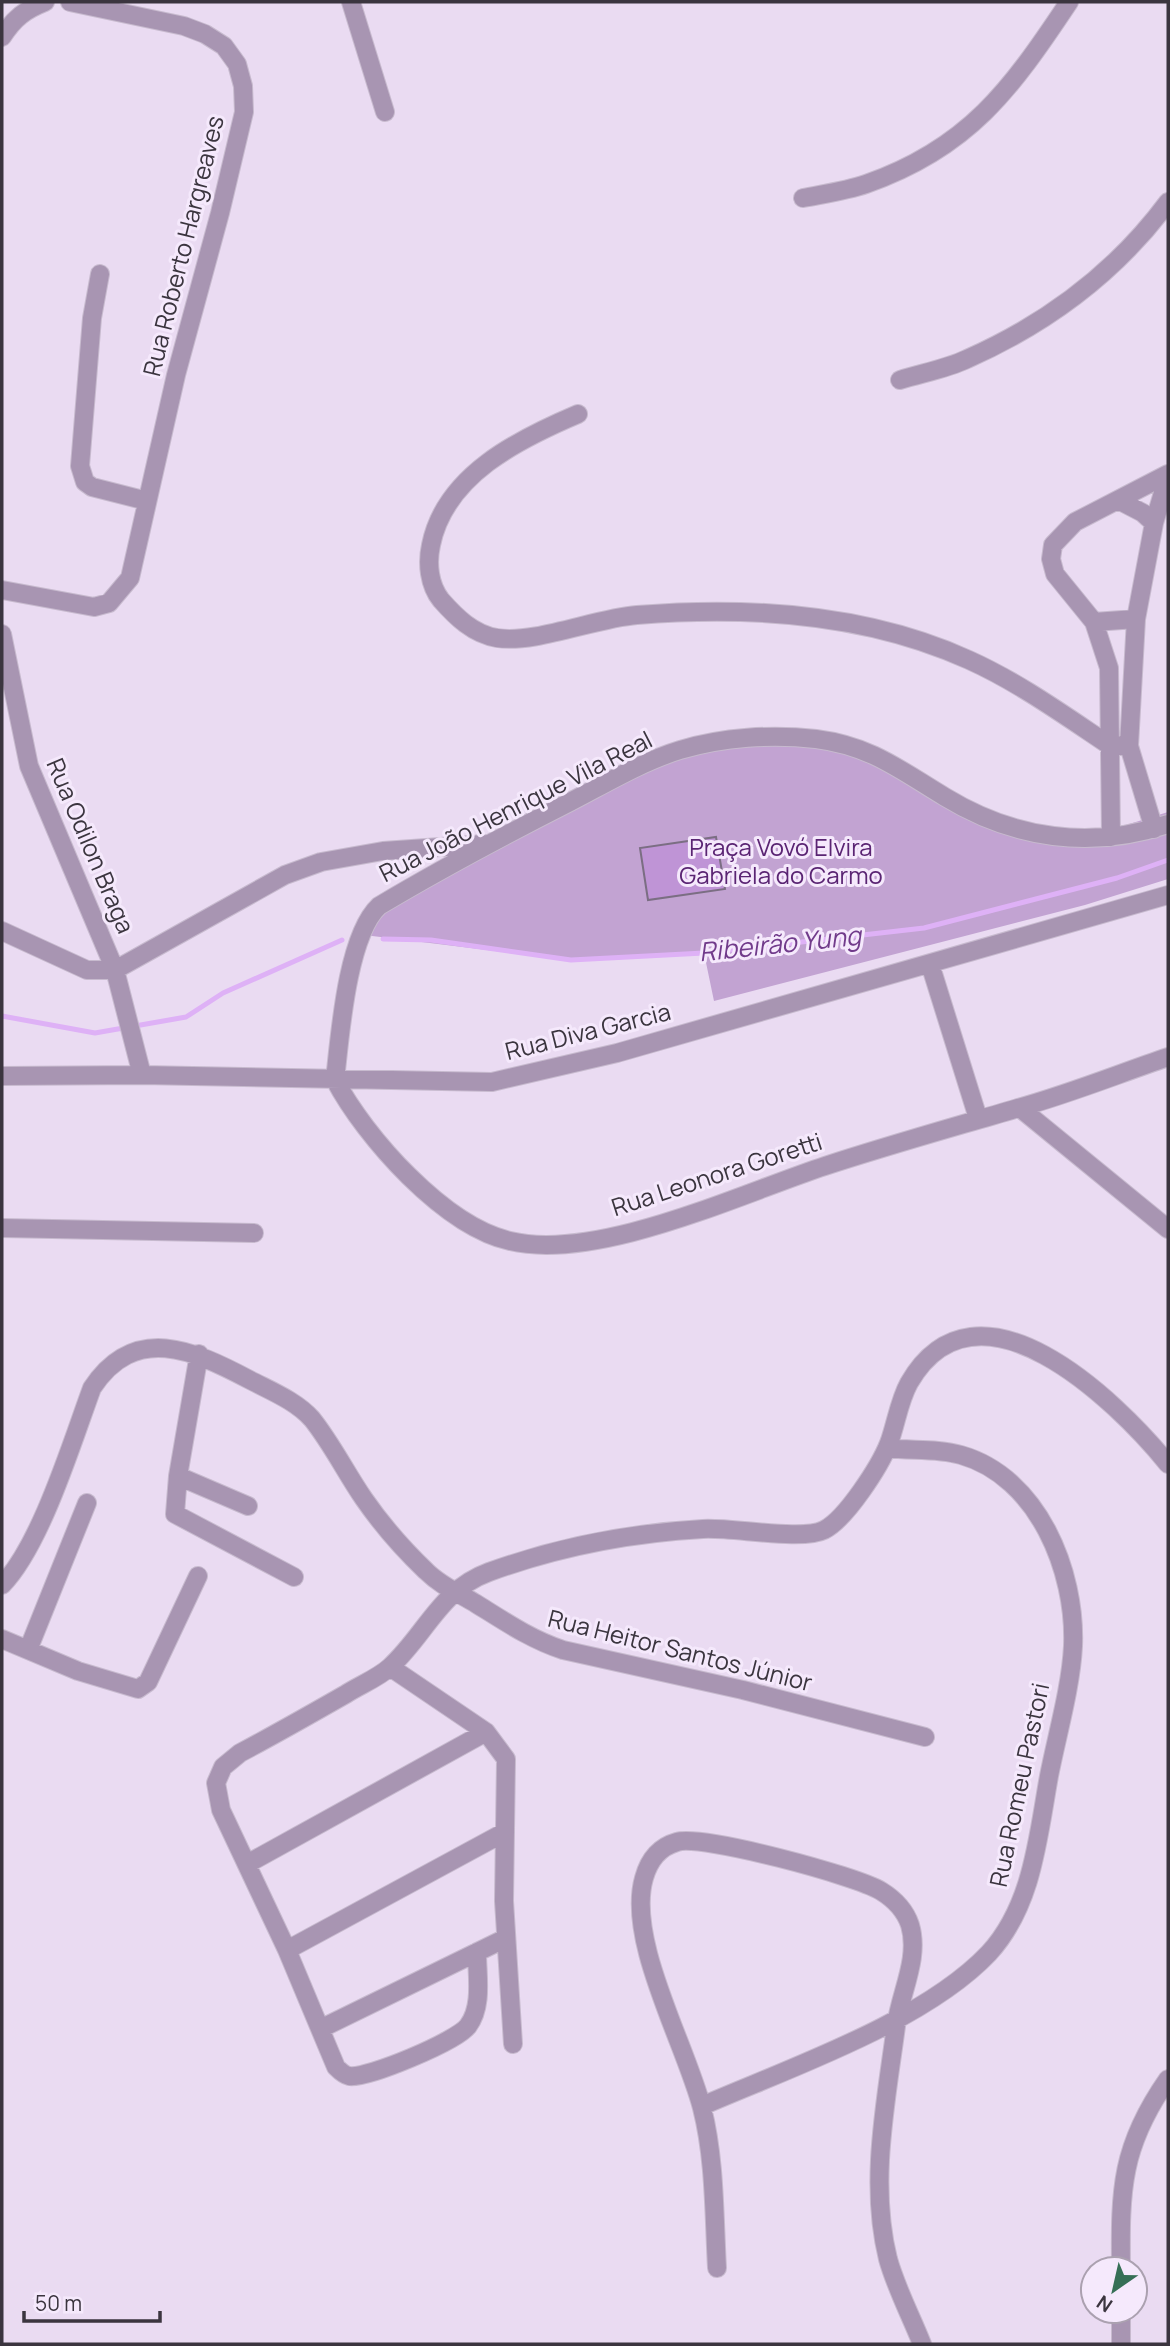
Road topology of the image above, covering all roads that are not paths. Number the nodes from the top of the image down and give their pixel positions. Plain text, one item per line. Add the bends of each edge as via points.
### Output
1 (45, 2) edge
2 (70, 2) edge
3 (351, 2) edge
4 (1069, 2) edge
5 (2, 37) edge
6 (385, 112) dead end
7 (803, 198) dead end
8 (1168, 202) edge
9 (100, 274) dead end
10 (900, 380) dead end
11 (578, 414) dead end
12 (1168, 475) edge
13 (1118, 500) junction
14 (147, 501) junction
15 (1154, 523) junction
16 (2, 590) edge
17 (1136, 619) junction
18 (1094, 622) junction
19 (2, 634) edge
20 (1109, 745) junction
21 (1129, 746) junction
22 (1161, 827) edge
23 (1111, 837) junction
24 (487, 844) junction
25 (1168, 895) edge
26 (2, 931) edge
27 (930, 964) junction
28 (115, 970) junction
29 (1168, 1057) edge
30 (142, 1075) junction
31 (2, 1076) edge
32 (335, 1080) junction
33 (1020, 1108) junction
34 (978, 1118) junction
35 (2, 1228) edge
36 (1168, 1229) edge
37 (254, 1233) dead end
38 (199, 1354) junction
39 (887, 1448) junction
40 (1168, 1464) edge
41 (177, 1476) junction
42 (87, 1503) dead end
43 (248, 1506) dead end
44 (198, 1576) dead end
45 (294, 1577) dead end
46 (2, 1585) edge
47 (453, 1591) junction
48 (2, 1639) edge
49 (28, 1650) junction
50 (390, 1667) junction
51 (486, 1732) junction
52 (925, 1737) dead end
53 (505, 1832) junction
54 (247, 1864) junction
55 (506, 1938) junction
56 (287, 1950) junction
57 (477, 1952) junction
58 (896, 2021) junction
59 (322, 2028) junction
60 (513, 2044) dead end
61 (1168, 2079) edge
62 (702, 2106) junction
63 (1121, 2255) edge
64 (717, 2267) dead end
65 (1121, 2325) edge
66 (922, 2344) edge
67 (1121, 2344) edge

1 - 5 street via 12,20
2 - 14 street, Rua Roberto Hargreaves via 205,34 223,46 237,64 243,86 244,112
3 - 6 street
4 - 7 street via 1004,92 961,136 914,165 863,185
8 - 10 street via 1096,281 1032,326 965,360
9 - 14 street via 80,466 85,482 92,487
11 - 20 street via 521,438 484,465 453,496 434,528 427,561 435,593 461,622 496,638 533,636 635,615 817,617 887,631 969,660
12 - 13 street
12 - 15 street
13 - 15 street
13 - 18 street via 1075,522 1053,545 1055,574
14 - 16 street, Rua Roberto Hargreaves via 130,578 109,603 94,607
15 - 17 street
17 - 18 street
17 - 21 street
18 - 20 street via 1109,668
19 - 28 street, Rua Odilon Braga via 29,766
20 - 21 street
20 - 23 street
21 - 22 street
22 - 23 street, Rua João Henrique Vila Real
23 - 24 street, Rua João Henrique Vila Real via 1063,840 1017,831 946,798 872,754 818,739 765,737 680,750
24 - 28 street via 383,850 321,862 285,875
24 - 32 street, Rua João Henrique Vila Real via 379,906 364,924 349,983
25 - 27 street, Rua Diva Garcia
26 - 28 street via 87,970
27 - 32 street, Rua Diva Garcia via 617,1053 492,1082
27 - 34 street
28 - 30 street, Rua Odilon Braga
29 - 33 street, Rua Leonora Goretti
30 - 31 street, Rua Diva Garcia
30 - 32 street, Rua Diva Garcia
32 - 34 street, Rua Leonora Goretti via 366,1131 453,1214 510,1242 546,1245 585,1243 662,1222
33 - 34 street, Rua Leonora Goretti
33 - 36 street
35 - 37 street
38 - 41 street
38 - 46 street, Rua Heitor Santos Júnior via 164,1347 133,1352 102,1372 49,1502 16,1571
38 - 47 street, Rua Heitor Santos Júnior via 301,1408 402,1547
39 - 40 street via 908,1385 922,1364 944,1345 991,1335 1020,1343 1091,1385 1144,1434
39 - 47 street via 854,1500 822,1531 708,1528 619,1536 489,1573
39 - 58 street, Rua Romeu Pastori via 962,1455 991,1468 1019,1490 1040,1517 1060,1561 1070,1599 1073,1647 1030,1874 1011,1923 979,1961
41 - 43 street
41 - 45 street via 174,1508 180,1519
42 - 49 street
44 - 49 street via 143,1687 125,1686
47 - 50 street
47 - 52 street, Rua Heitor Santos Júnior via 538,1642 563,1650
48 - 49 street
50 - 51 street
50 - 54 street via 223,1767 215,1783 217,1797
51 - 53 street via 502,1752 508,1770
51 - 54 street
53 - 55 street
53 - 56 street
54 - 56 street
55 - 57 street
55 - 60 street
56 - 59 street
57 - 59 street
57 - 59 street via 477,2002 467,2028 457,2036 394,2064 351,2076 336,2067
58 - 62 street, Rua Romeu Pastori
58 - 62 street via 912,1956 911,1927 902,1908 879,1890 723,1843 679,1841 664,1847 644,1875 640,1915 646,1945
58 - 66 street via 877,2179 888,2259
61 - 63 street via 1130,2148 1122,2192
62 - 64 street
65 - 67 street

